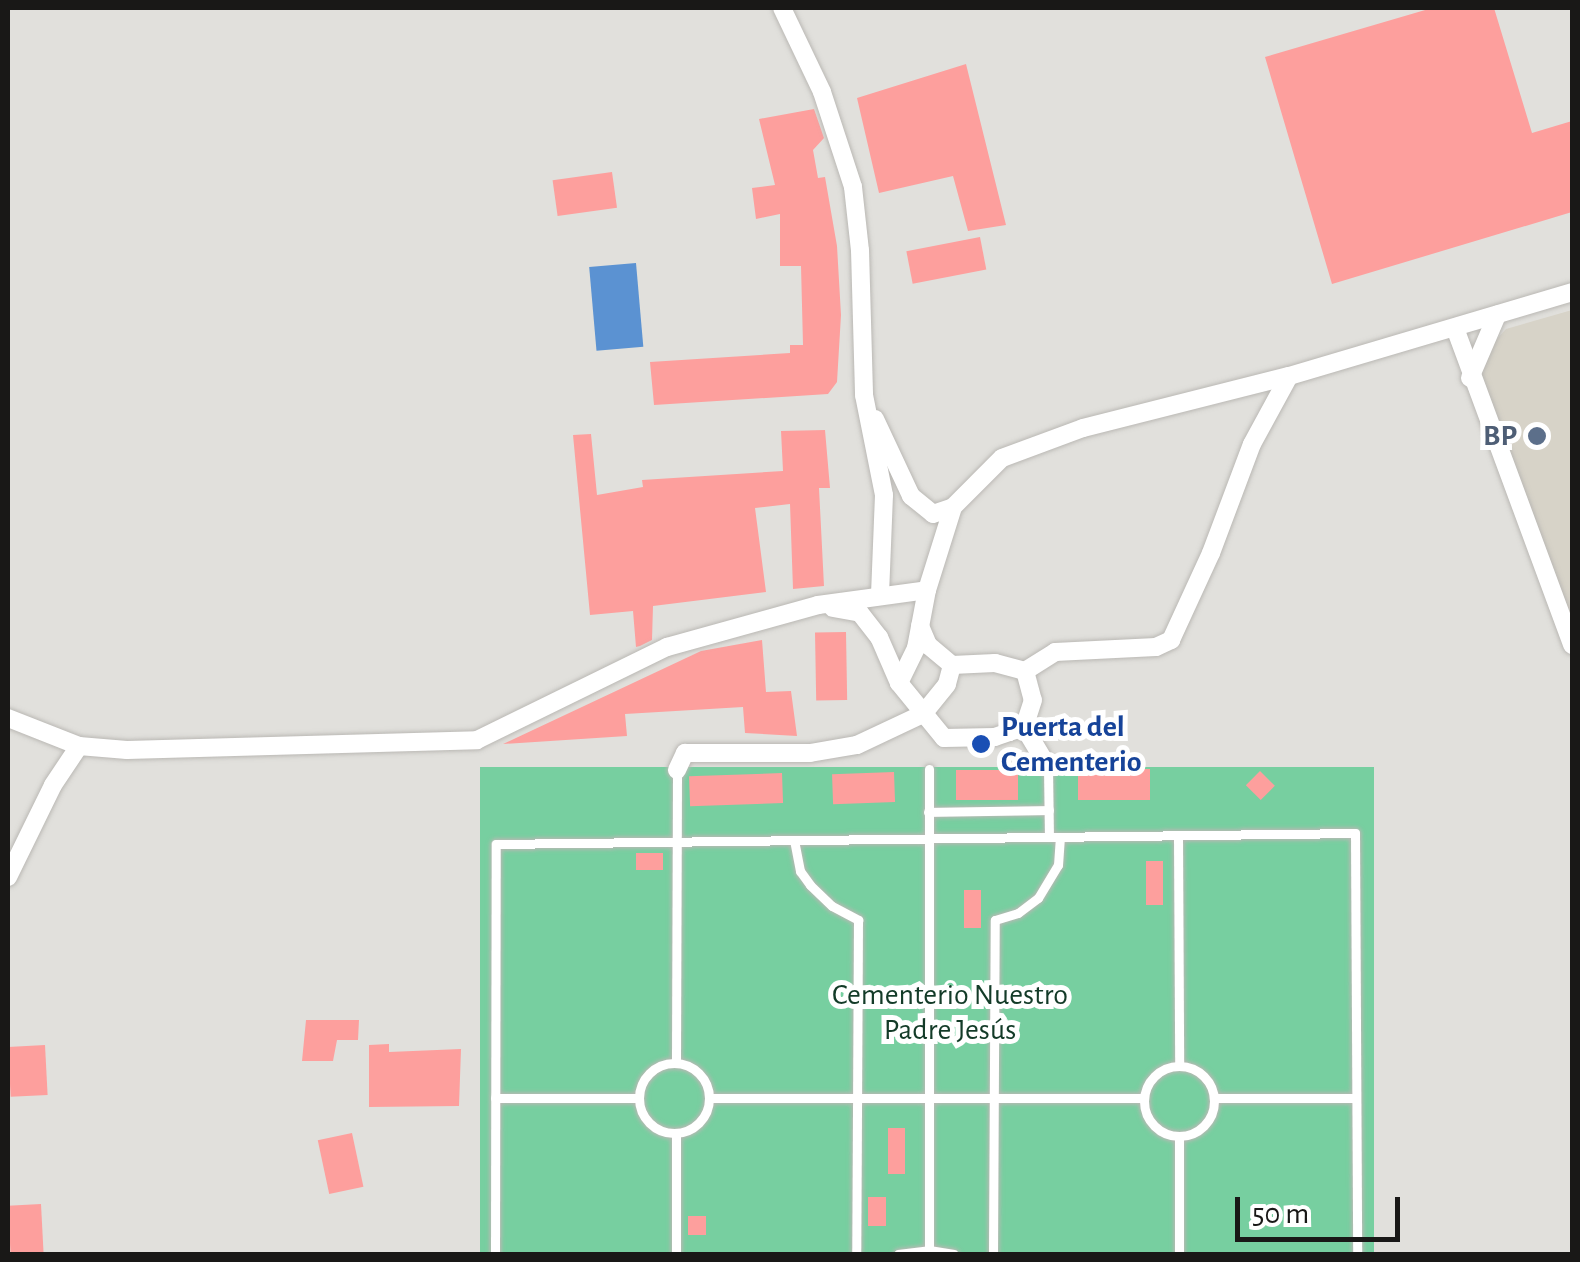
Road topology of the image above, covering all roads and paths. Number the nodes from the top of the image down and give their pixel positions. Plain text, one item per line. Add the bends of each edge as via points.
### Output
1 (782, 8) edge
2 (1572, 292) edge
3 (1498, 315) junction
4 (1455, 328) junction
5 (1289, 376) junction
6 (1470, 378) junction
7 (864, 394) junction
8 (954, 507) junction
9 (926, 590) junction
10 (880, 596) junction
11 (818, 605) junction
12 (920, 626) junction
13 (1572, 646) edge
14 (952, 666) junction
15 (1024, 671) junction
16 (899, 683) junction
17 (923, 714) junction
18 (8, 718) edge
19 (1024, 727) junction
20 (79, 746) junction
21 (1048, 767) joint
22 (928, 768) dead end
23 (677, 770) joint
24 (1049, 810) junction
25 (928, 812) junction
26 (1178, 836) junction
27 (1055, 837) junction
28 (928, 838) junction
29 (794, 840) junction
30 (677, 842) junction
31 (8, 877) edge
32 (676, 1062) junction
33 (1179, 1065) junction
34 (495, 1098) junction
35 (638, 1098) junction
36 (710, 1098) junction
37 (857, 1098) junction
38 (928, 1098) junction
39 (994, 1098) junction
40 (1144, 1098) junction
41 (1214, 1098) junction
42 (1356, 1098) junction
43 (676, 1133) junction
44 (1179, 1136) junction
45 (929, 1250) junction
46 (495, 1254) edge
47 (676, 1254) edge
48 (856, 1254) edge
49 (898, 1254) edge
50 (954, 1254) edge
51 (992, 1254) edge
52 (1179, 1254) edge
53 (1357, 1254) edge

1 - 7 street via 822,92 853,188
2 - 3 street
3 - 4 street
3 - 6 street
4 - 5 street
4 - 6 street
5 - 8 street via 1083,428 1002,458
5 - 15 street via 1252,444 1172,640 1156,647 1055,652
6 - 13 street
7 - 8 street via 911,496 933,514
7 - 10 street via 884,495
8 - 9 street
9 - 10 street
9 - 12 street
10 - 11 street
11 - 16 street via 860,613 880,637
11 - 20 street via 667,647 478,740
12 - 14 street
12 - 16 street
14 - 15 street via 996,663
14 - 17 street via 941,694
15 - 19 street via 1033,700
16 - 17 street
17 - 19 street via 944,738 995,737
17 - 23 street via 856,745 810,753 685,754
18 - 20 street
19 - 21 street
20 - 31 street
21 - 24 lane
22 - 25 lane
23 - 30 lane
24 - 25 lane
24 - 27 lane
25 - 28 lane
26 - 27 lane
26 - 33 lane
26 - 42 lane via 1355,833
27 - 28 lane
27 - 39 lane via 1058,865 1038,898 995,920
28 - 29 lane
28 - 38 lane
29 - 30 lane
29 - 37 lane via 810,885 858,920
30 - 32 lane
30 - 34 lane via 496,844
32 - 35 lane via 654,1068
32 - 36 lane via 703,1077
33 - 40 lane via 1151,1079
33 - 41 lane via 1207,1079
34 - 35 lane
34 - 46 lane
35 - 43 lane via 646,1119
36 - 37 lane
36 - 43 lane via 704,1118
37 - 38 lane
37 - 48 lane
38 - 39 lane
38 - 45 lane
39 - 40 lane
39 - 51 lane
40 - 44 lane via 1157,1129
41 - 42 lane
41 - 44 lane via 1201,1129
42 - 53 lane
43 - 47 lane
44 - 52 lane
45 - 49 lane
45 - 50 lane

